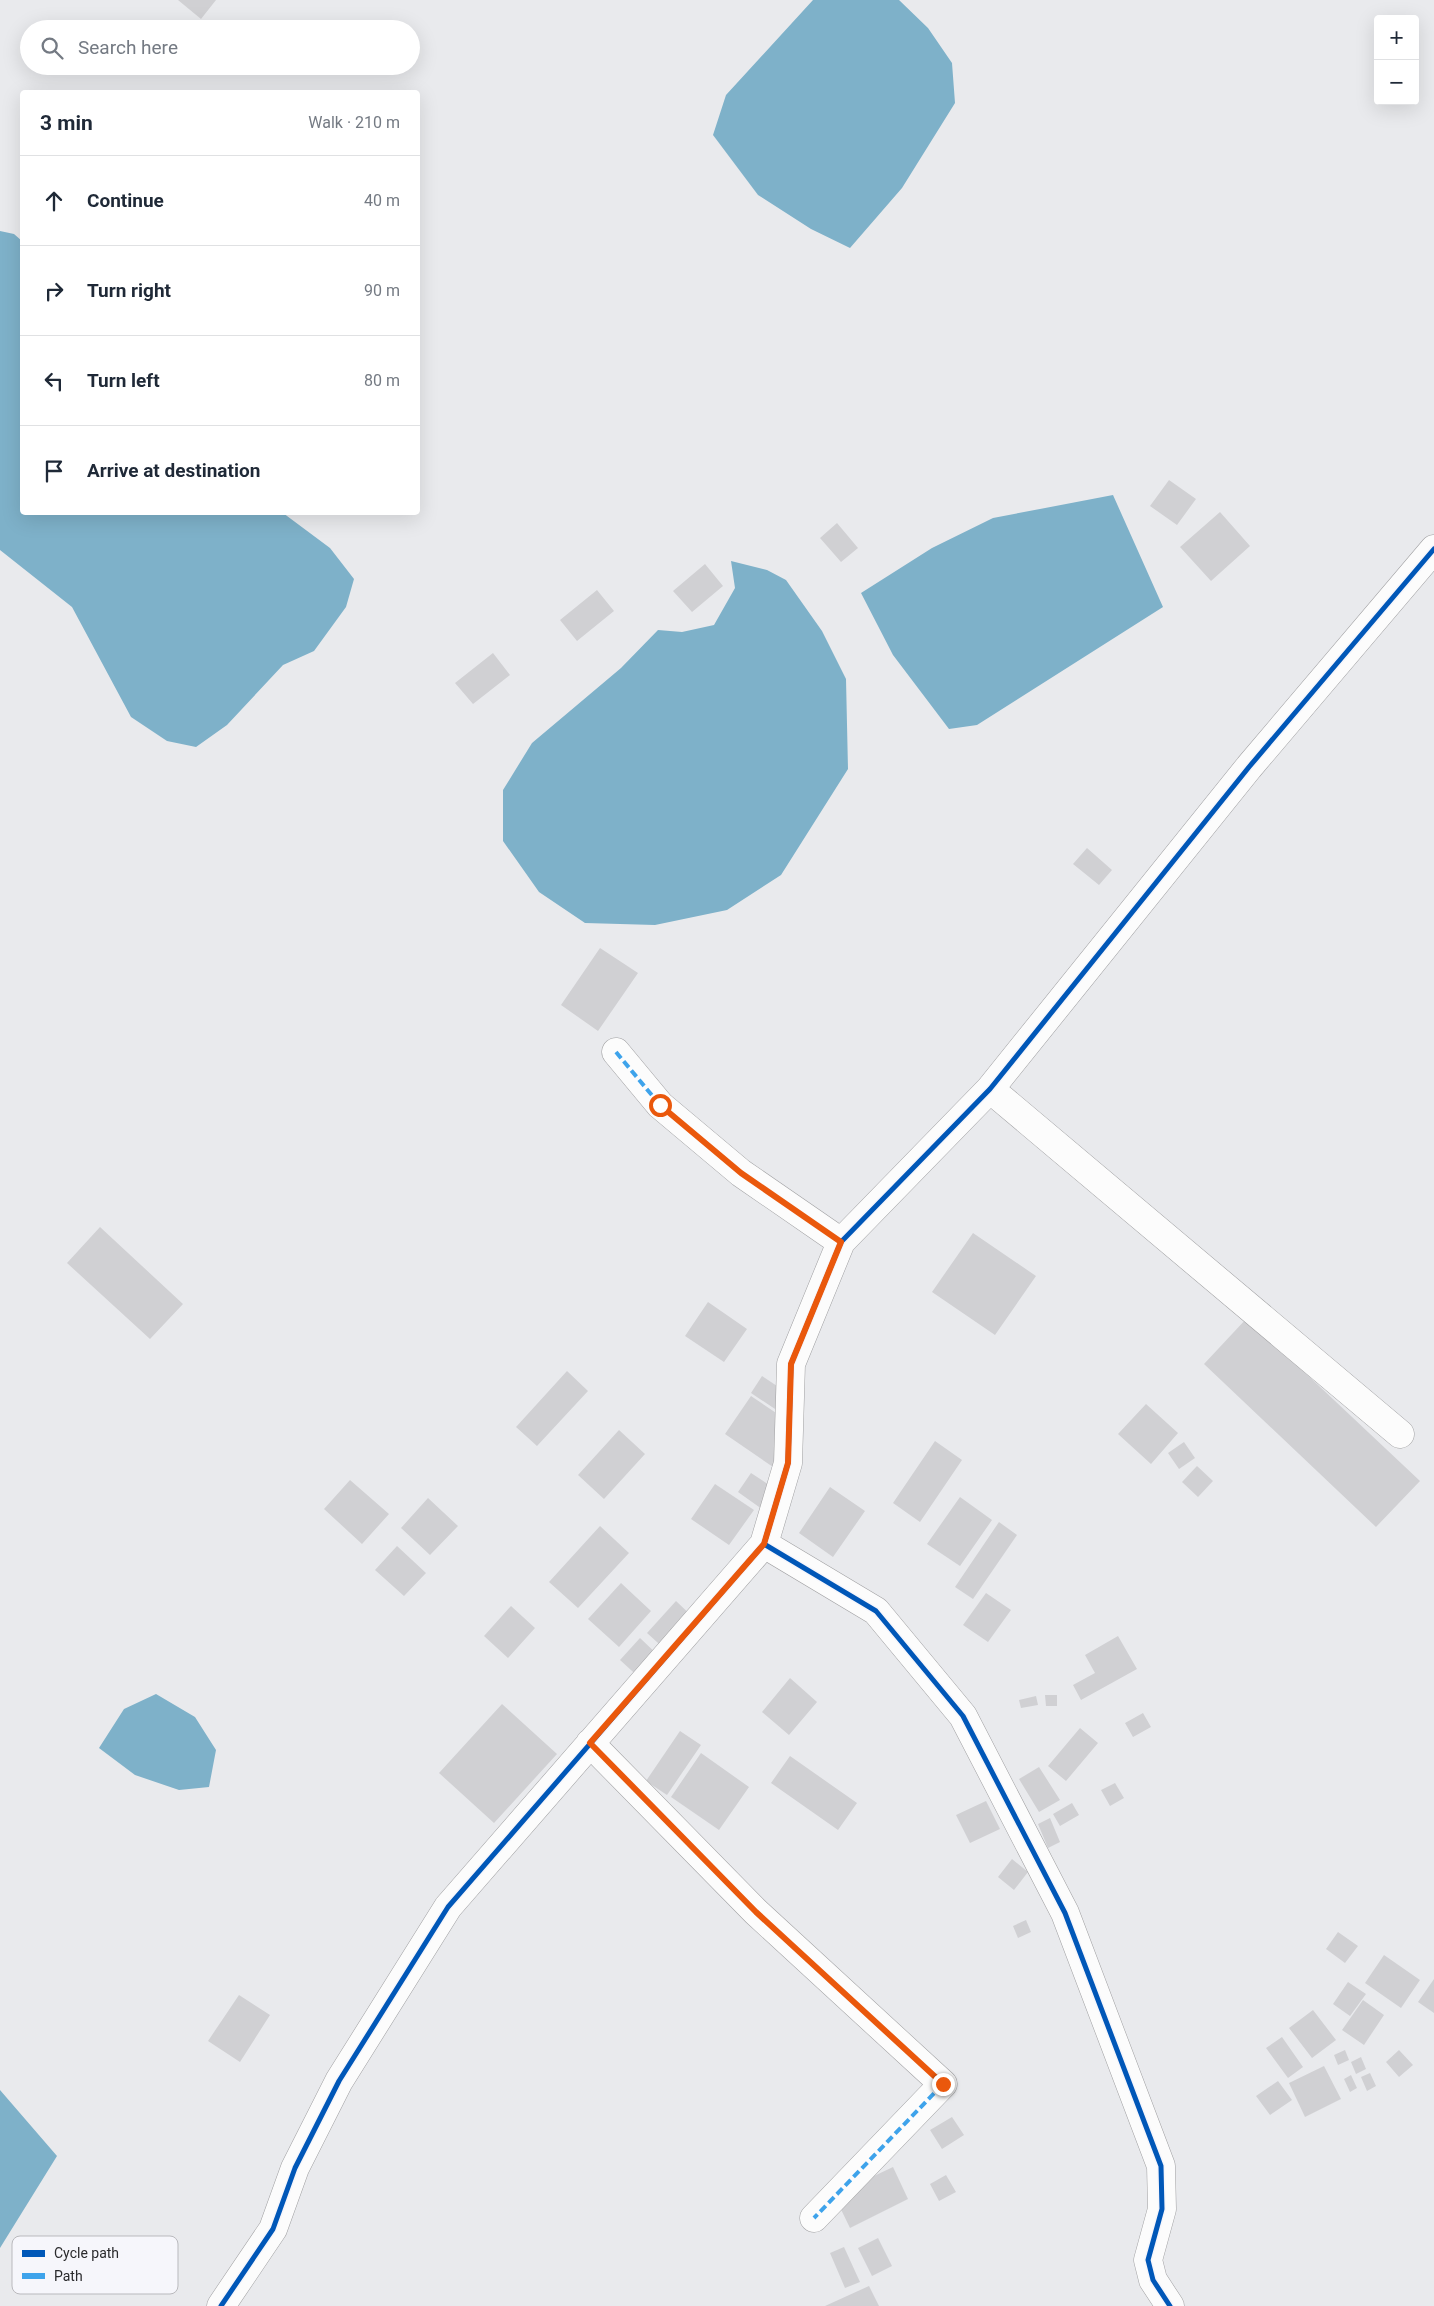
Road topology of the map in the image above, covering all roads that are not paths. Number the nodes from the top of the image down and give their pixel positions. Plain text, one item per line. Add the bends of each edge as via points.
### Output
1 (1434, 549) edge
2 (616, 1052) dead end
3 (990, 1089) junction
4 (841, 1242) junction
5 (1400, 1434) dead end
6 (764, 1544) junction
7 (590, 1743) junction
8 (814, 2218) dead end
9 (221, 2306) edge
10 (1170, 2306) edge

1 - 3 street via 1250,767
2 - 4 street via 660,1105 741,1173
3 - 4 street
3 - 5 street
4 - 6 street via 791,1364 788,1463
6 - 7 street
6 - 10 street via 876,1611 963,1716 1065,1913 1161,2166 1162,2209 1148,2260 1153,2280
7 - 8 street via 756,1912 943,2084
7 - 9 street via 448,1907 339,2081 295,2168 273,2229

